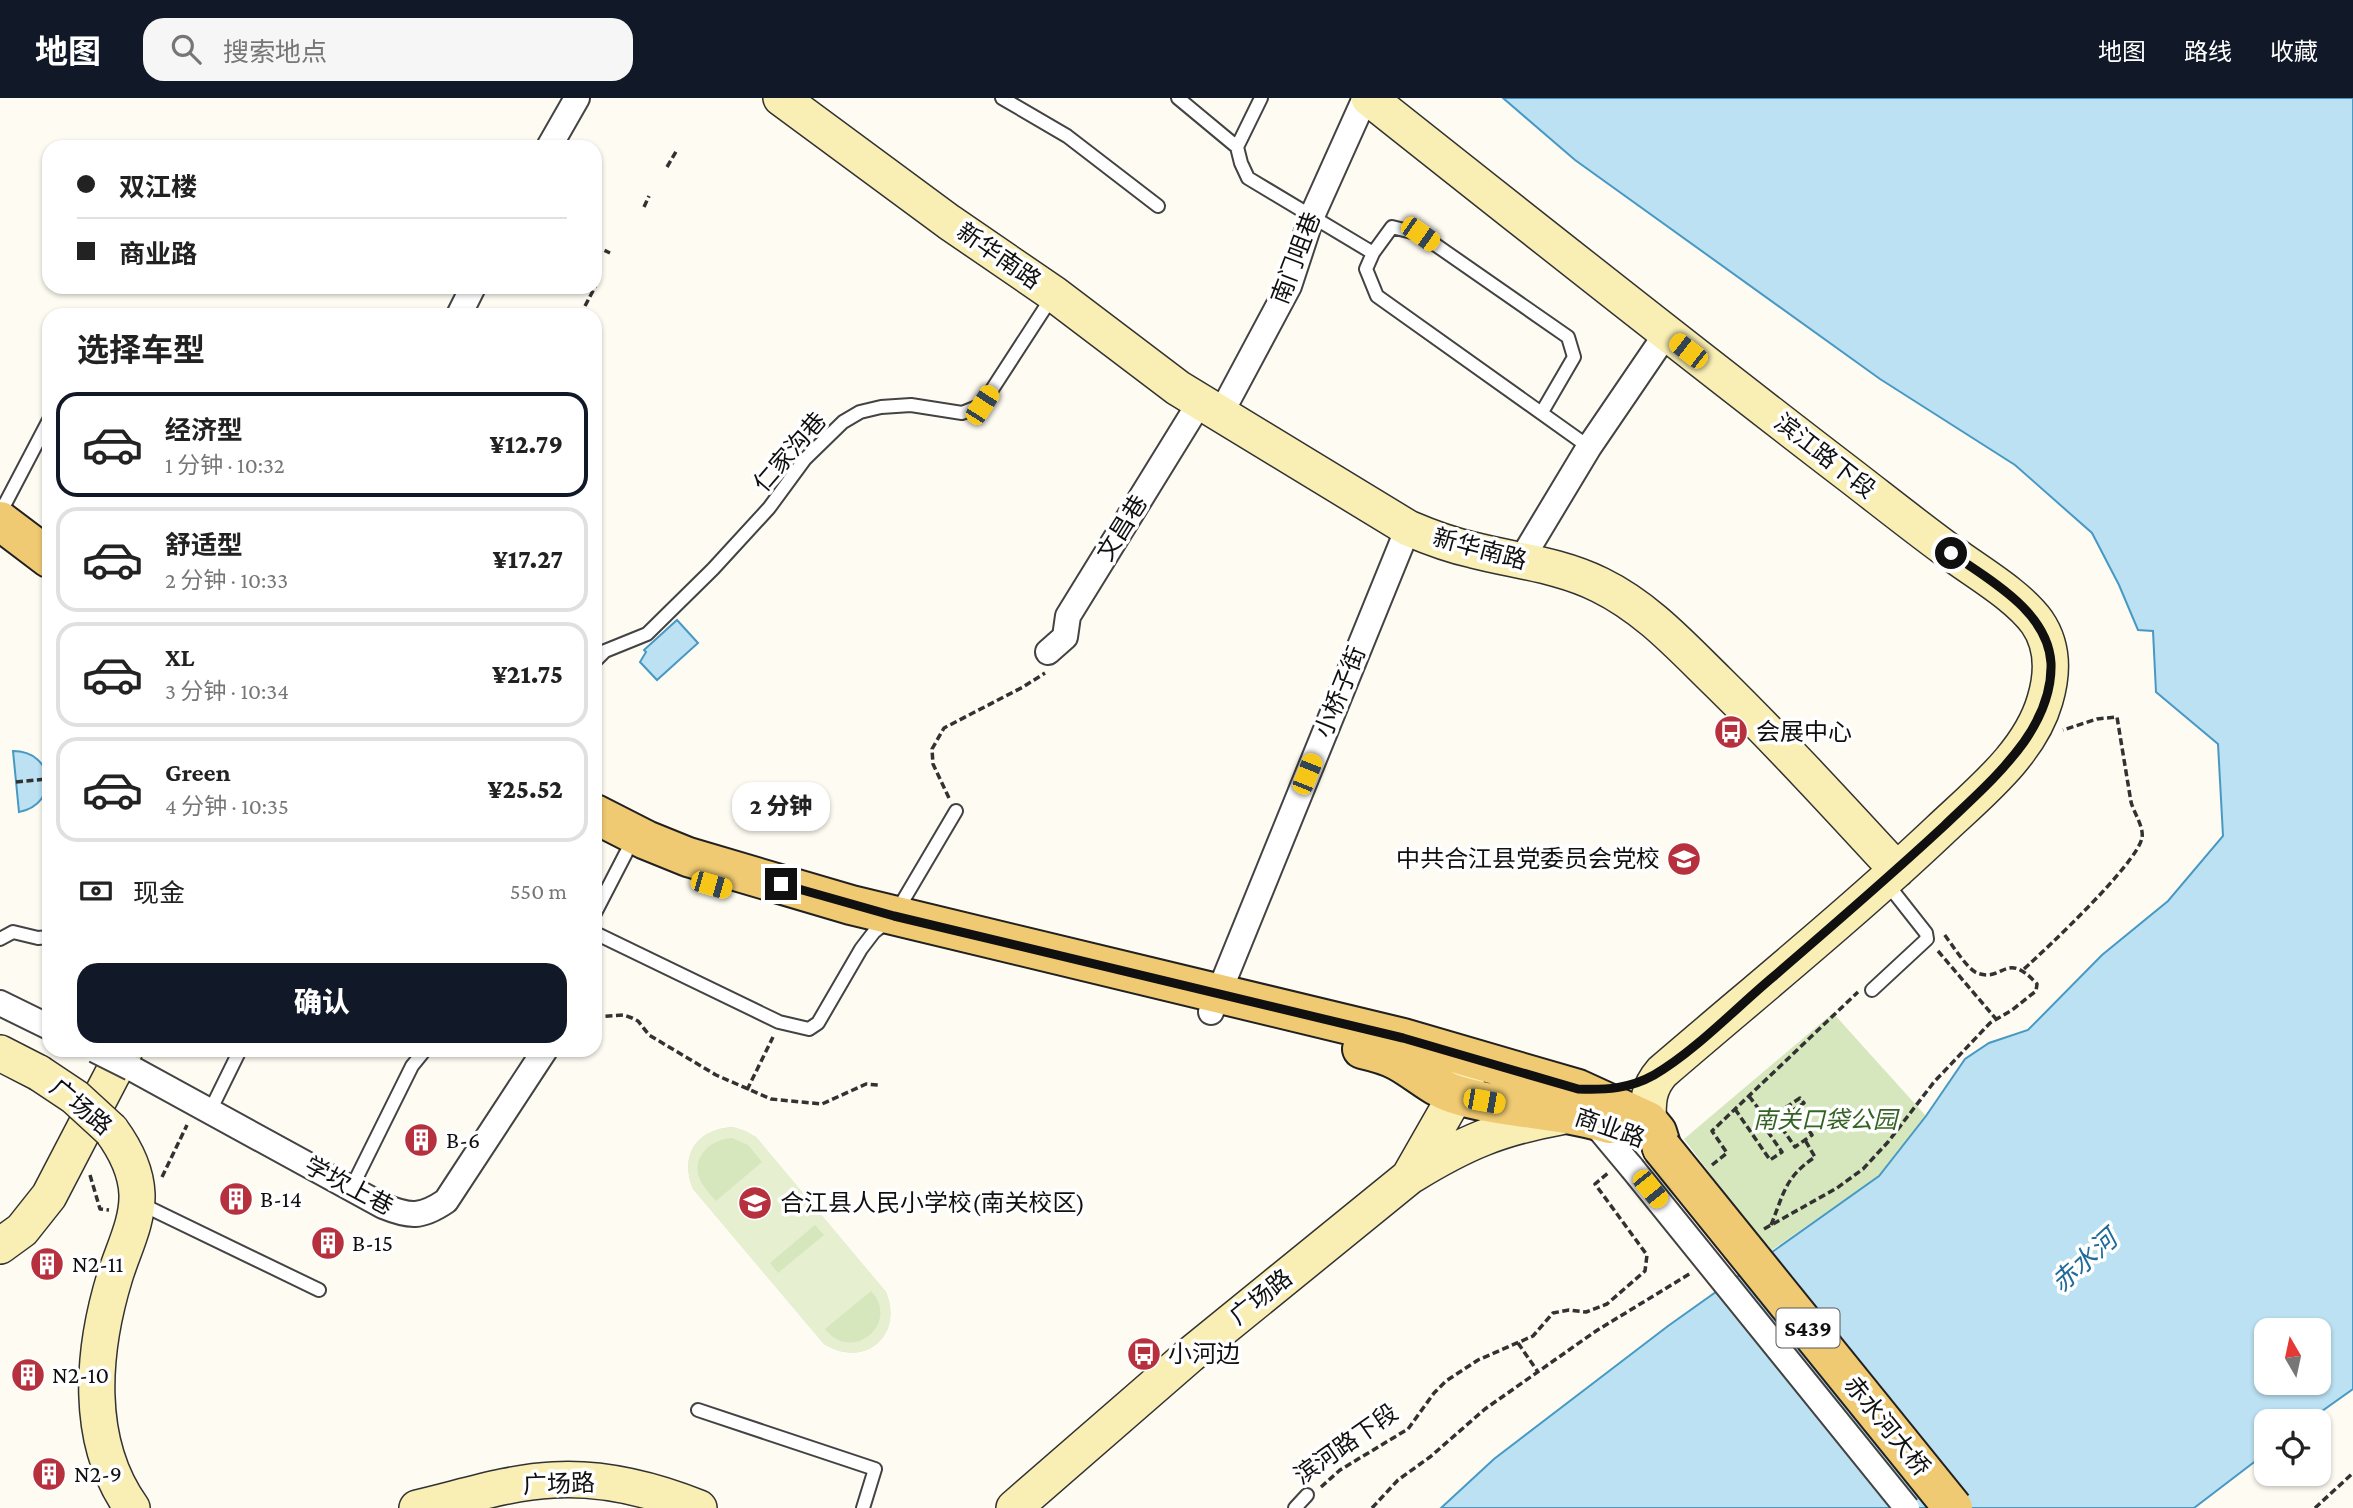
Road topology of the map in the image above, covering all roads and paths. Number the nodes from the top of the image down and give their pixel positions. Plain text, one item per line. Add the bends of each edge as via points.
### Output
1 (577, 98) edge
2 (781, 98) edge
3 (1002, 98) edge
4 (1178, 98) edge
5 (1261, 98) edge
6 (1367, 98) edge
7 (553, 140) edge
8 (1237, 147) junction
9 (677, 150) dead end
10 (667, 167) dead end
11 (649, 196) dead end
12 (1158, 206) dead end
13 (644, 207) dead end
14 (1311, 216) junction
15 (602, 250) edge
16 (1373, 253) junction
17 (610, 254) dead end
18 (591, 294) edge
19 (1054, 294) junction
20 (584, 306) dead end
21 (1666, 334) junction
22 (1210, 409) junction
23 (1542, 412) junction
24 (42, 433) edge
25 (1589, 447) junction
26 (2, 507) edge
27 (1408, 527) junction
28 (42, 540) edge
29 (1521, 560) junction
30 (602, 654) edge
31 (1049, 660) joint
32 (2060, 732) dead end
33 (42, 779) edge
34 (16, 782) dead end
35 (956, 811) joint
36 (602, 818) edge
37 (610, 846) edge
38 (1891, 876) junction
39 (602, 882) edge
40 (884, 924) junction
41 (1938, 927) dead end
42 (602, 936) edge
43 (42, 938) edge
44 (0, 939) edge
45 (1927, 939) junction
46 (2024, 969) junction
47 (1866, 990) joint
48 (0, 1003) edge
49 (1214, 1003) junction
50 (602, 1017) edge
51 (1996, 1019) junction
52 (42, 1024) edge
53 (774, 1034) dead end
54 (0, 1053) edge
55 (119, 1057) edge
56 (119, 1057) edge
57 (122, 1057) edge
58 (235, 1057) edge
59 (419, 1057) edge
60 (540, 1057) edge
61 (1475, 1060) junction
62 (1671, 1064) junction
63 (878, 1085) dead end
64 (747, 1090) junction
65 (1457, 1095) junction
66 (1749, 1096) junction
67 (203, 1107) junction
68 (1581, 1107) junction
69 (1735, 1109) junction
70 (1795, 1110) junction
71 (1777, 1121) junction
72 (1805, 1140) junction
73 (1642, 1149) junction
74 (1711, 1165) dead end
75 (164, 1177) dead end
76 (1409, 1177) junction
77 (351, 1189) junction
78 (137, 1202) junction
79 (0, 1224) edge
80 (1771, 1225) junction
81 (1760, 1231) dead end
82 (0, 1246) edge
83 (1698, 1270) dead end
84 (319, 1290) dead end
85 (1518, 1343) junction
86 (1538, 1372) junction
87 (698, 1410) dead end
88 (103, 1439) junction
89 (2353, 1473) edge
90 (1307, 1495) joint
91 (111, 1508) edge
92 (132, 1508) edge
93 (417, 1508) edge
94 (699, 1508) edge
95 (863, 1508) edge
96 (1014, 1508) edge
97 (1295, 1508) edge
98 (1372, 1508) edge
99 (1907, 1508) edge
100 (1953, 1508) edge
101 (2315, 1508) edge

1 - 7 street
2 - 19 main road, 新华南路
3 - 12 lane via 1068,136
4 - 8 lane
5 - 8 lane
6 - 14 street, 南门咀巷
6 - 21 main road, 滨江路下段
8 - 14 lane via 1248,178
9 - 10 path
11 - 13 path
14 - 16 lane
14 - 22 street, 南门咀巷 via 1289,286
15 - 17 path
16 - 23 lane via 1366,269 1377,296
16 - 23 lane via 1392,227 1420,234 1568,337 1574,357
18 - 20 path
19 - 22 main road, 新华南路
19 - 30 lane, 仁家沟巷 via 982,405 962,413 911,405 881,407 843,422 805,459 769,508 713,569 647,634
21 - 25 street
21 - 38 main road, 滨江路下段 via 1996,585 2031,615 2043,633 2051,674 2036,724 1991,782
22 - 27 main road, 新华南路
22 - 31 street, 文昌巷 via 1068,616 1065,637
23 - 25 lane
24 - 26 lane
25 - 29 street
26 - 28 main road
27 - 29 main road, 新华南路 via 1474,551
27 - 49 street, 小桥子街
29 - 38 main road, 新华南路 via 1599,584 1653,619 1782,744
31 - 35 path via 1023,687 944,727 932,749 933,764
32 - 46 path via 2117,717 2142,838 2122,870
33 - 34 path
35 - 40 lane
36 - 40 main road, 商业路 / S439 via 688,857
37 - 39 lane
37 - 40 main road, 商业路 / S439 via 684,877
38 - 45 lane
38 - 62 main road
40 - 42 lane via 861,949 818,1023 809,1029 779,1023
40 - 49 main road, 商业路 / S439
41 - 46 path via 1978,974
43 - 44 lane via 13,932
45 - 47 lane
45 - 51 path
46 - 51 path via 2038,984 2036,991
47 - 66 path
48 - 52 street
49 - 61 main road, 商业路 / S439 via 1403,1038
49 - 65 main road, 商业路 / S439 via 1382,1054
50 - 64 path via 624,1015 638,1021 649,1035
51 - 80 path via 1934,1082 1863,1169
53 - 64 path
54 - 78 main road, 广场路, bridge via 75,1097 111,1130 129,1159
55 - 79 main road via 22,1202
56 - 82 main road via 48,1196 22,1230
57 - 67 street, 学坎上巷
58 - 67 lane
59 - 77 lane
60 - 77 street, 学坎上巷 via 446,1201 413,1215 402,1214
61 - 65 main road, 广场路
61 - 68 main road, 商业路 / S439
62 - 68 main road via 1626,1087 1607,1090
62 - 73 main road via 1651,1086
63 - 64 path via 866,1084 822,1104 771,1099
65 - 68 main road, 商业路 / S439 via 1504,1105
65 - 76 main road, 广场路
66 - 69 path
66 - 70 path via 1767,1120 1800,1098 1804,1104
67 - 75 path
67 - 77 street, 学坎上巷
68 - 73 main road, 商业路 / S439 via 1618,1126
68 - 76 main road via 1498,1131 1457,1148
69 - 71 path via 1770,1160 1782,1152 1766,1129
69 - 74 path via 1712,1131 1727,1153
70 - 71 path
70 - 72 path via 1812,1135
71 - 72 path via 1795,1147
72 - 80 path via 1815,1157 1790,1178
73 - 85 path, 滨河路下段 via 1595,1184 1647,1255 1645,1271 1607,1304 1586,1312 1553,1313 1533,1336
73 - 99 street, 赤水河大桥, bridge
73 - 100 main road, 赤水河大桥 / S439, bridge
76 - 96 main road, 广场路 via 1190,1355
78 - 84 lane
78 - 88 main road, 广场路 via 101,1333 97,1408
80 - 81 path
83 - 86 path
85 - 86 path
85 - 90 path, 滨河路下段 via 1478,1360 1446,1381 1408,1429
86 - 98 path via 1398,1480
87 - 95 lane via 875,1469
88 - 91 street
88 - 92 main road, 广场路 via 116,1481
89 - 101 path
90 - 97 lane, 滨河路下段
93 - 94 main road, 广场路 via 552,1480 619,1484

